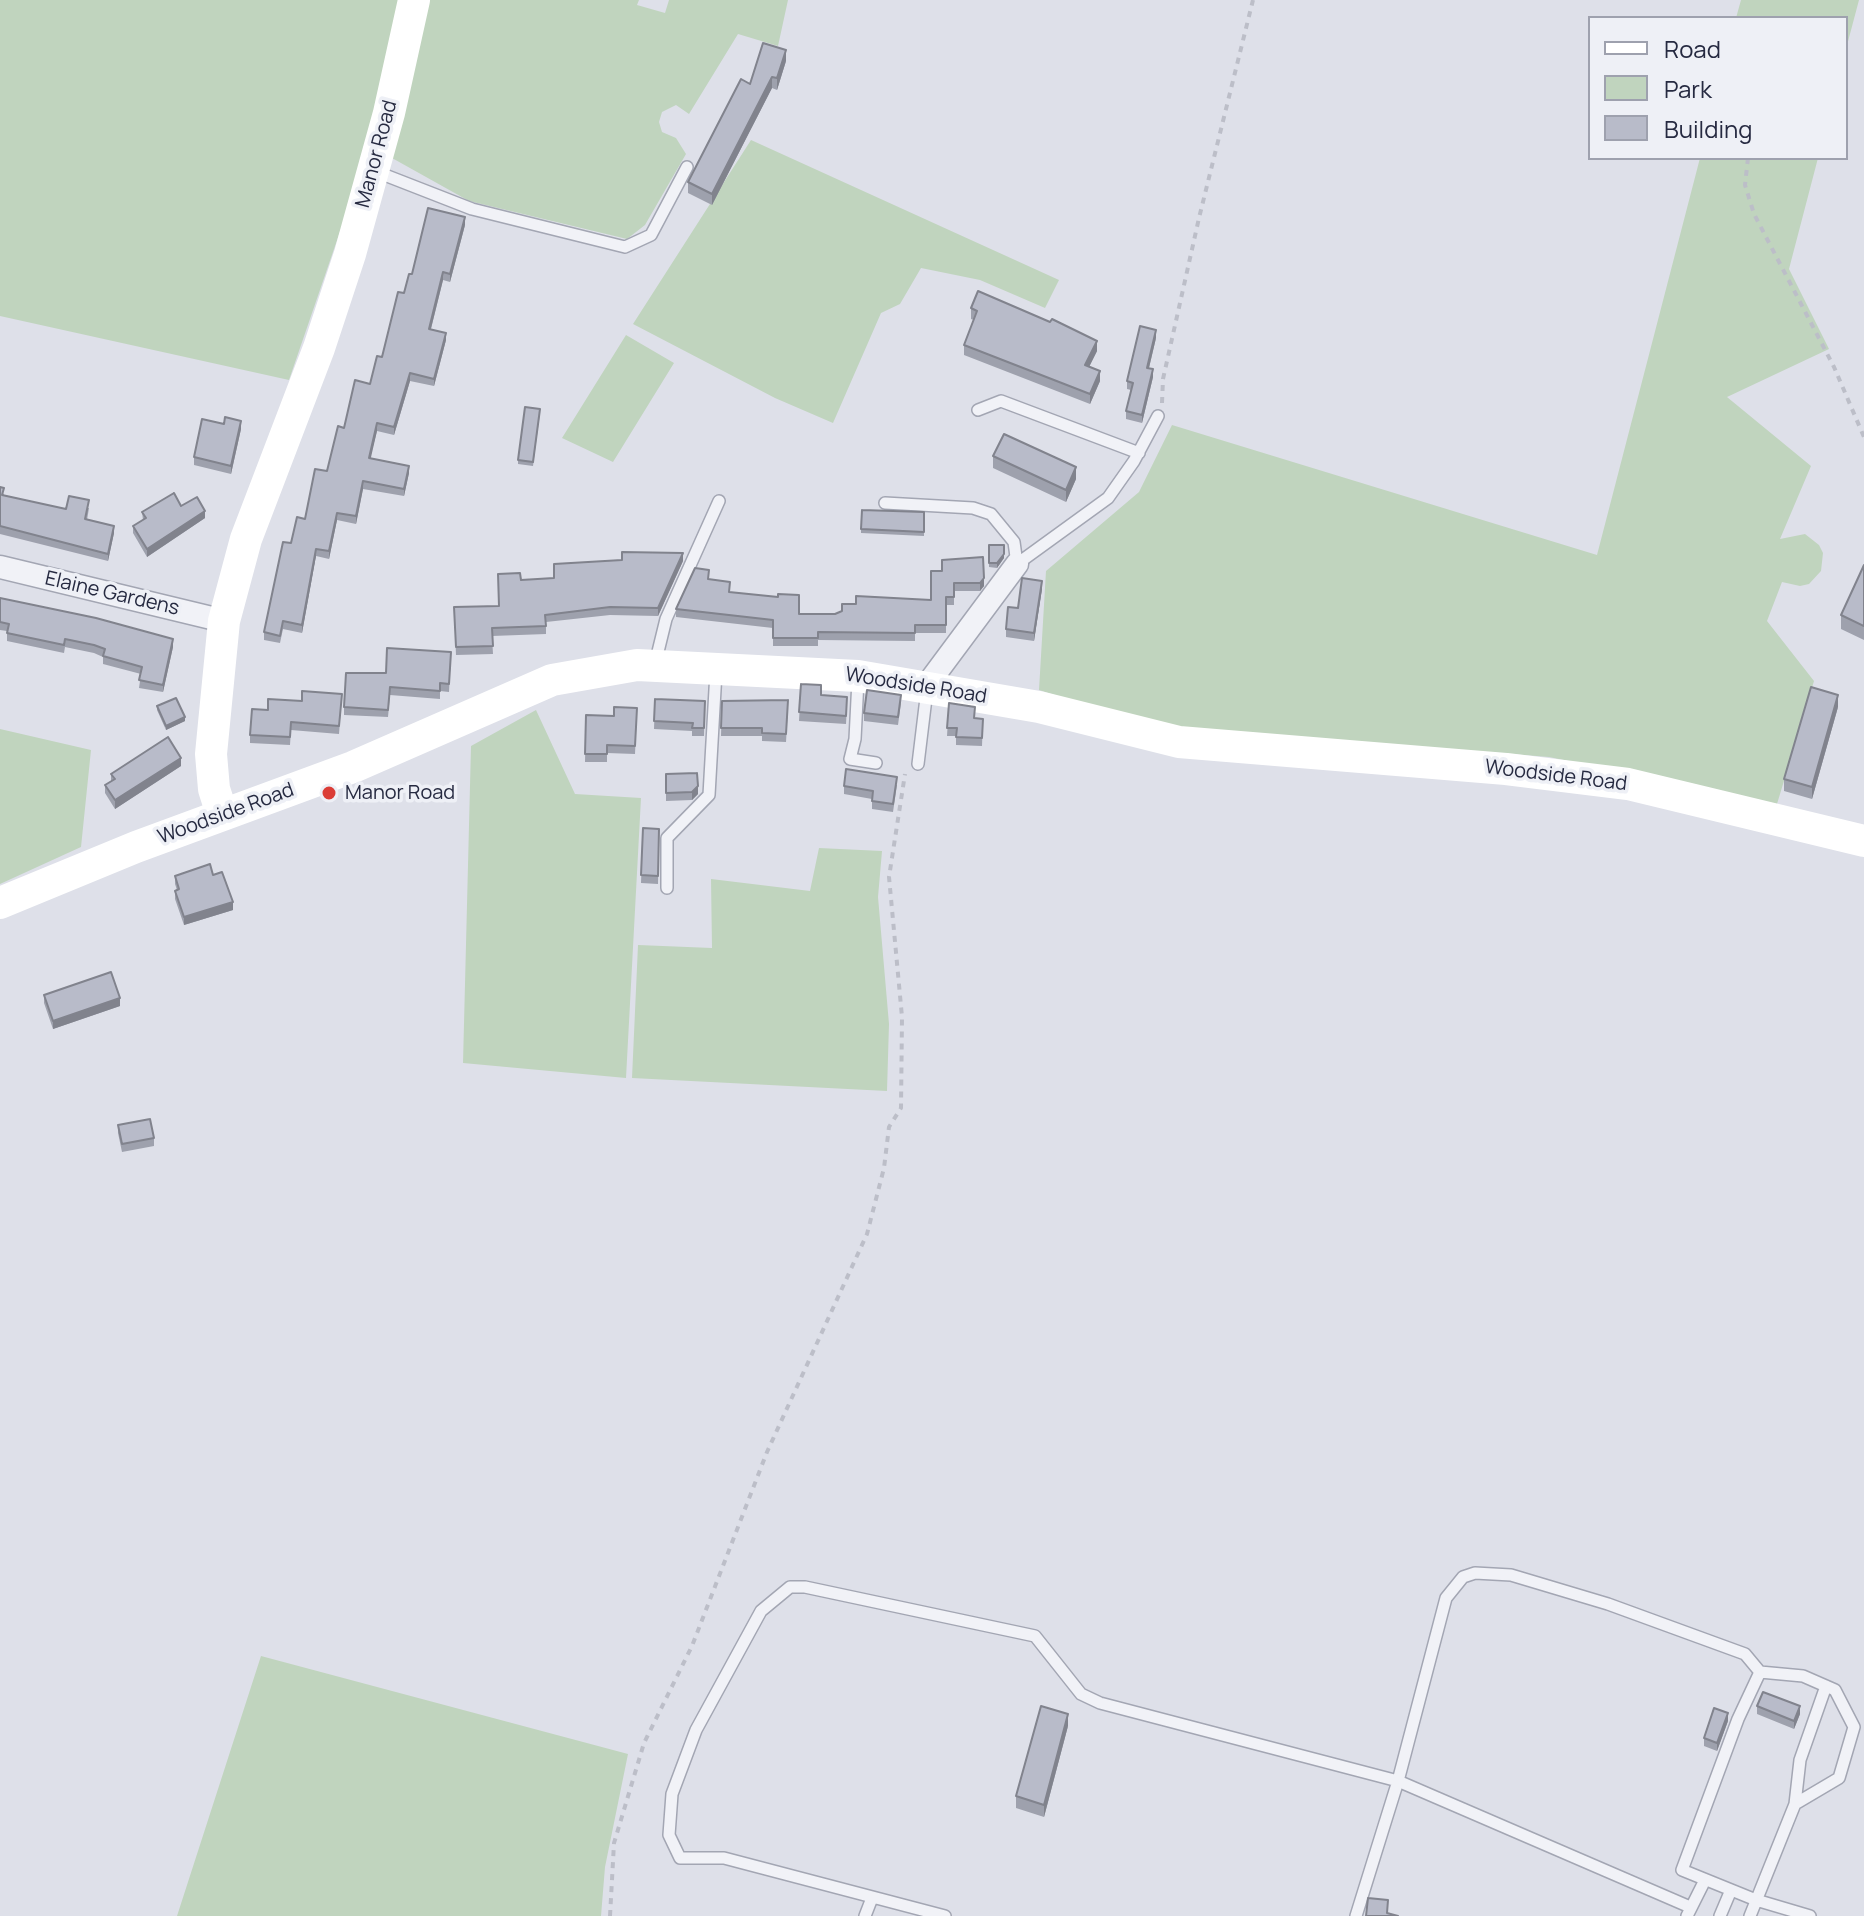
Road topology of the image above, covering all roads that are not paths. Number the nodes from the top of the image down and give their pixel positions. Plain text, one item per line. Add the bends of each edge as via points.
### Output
1 (414, 0) edge
2 (687, 167) dead end
3 (372, 170) junction
4 (978, 410) dead end
5 (1158, 416) road end
6 (1139, 453) junction
7 (719, 501) dead end
8 (885, 503) dead end
9 (1017, 564) junction
10 (0, 567) edge
11 (224, 621) junction
12 (655, 666) junction
13 (716, 668) junction
14 (858, 676) junction
15 (927, 685) junction
16 (876, 763) dead end
17 (918, 764) dead end
18 (222, 814) junction
19 (1864, 841) edge
20 (667, 888) dead end
21 (0, 903) edge
22 (1760, 1672) junction
23 (1826, 1686) junction
24 (1398, 1781) junction
25 (1795, 1804) junction
26 (1705, 1880) junction
27 (1731, 1890) junction
28 (872, 1898) junction
29 (1756, 1900) junction
30 (1689, 1911) edge
31 (865, 1916) edge
32 (945, 1916) edge
33 (1356, 1916) edge
34 (1720, 1916) edge
35 (1750, 1916) edge
36 (1810, 1916) edge

1 - 3 street, Manor Road
2 - 3 lane via 651,235 625,247 472,209
3 - 11 street, Manor Road via 323,334 246,539
4 - 6 lane via 1001,401
5 - 6 lane
6 - 9 lane via 1108,498
7 - 12 lane via 666,619
8 - 9 lane via 973,508 991,514 1014,542
9 - 15 street
10 - 11 street, Elaine Gardens
11 - 18 street, Manor Road via 211,754
12 - 13 street, Woodside Road
12 - 18 street, Woodside Road via 616,667 552,680 353,767
13 - 14 street, Woodside Road
13 - 20 lane via 709,795 667,838
14 - 15 street, Woodside Road
14 - 16 lane via 850,759
15 - 17 lane
15 - 19 street, Woodside Road via 1179,742 1628,784
18 - 21 street, Woodside Road
22 - 23 lane via 1803,1676
22 - 24 lane via 1745,1654 1608,1604 1511,1575 1475,1573 1454,1584 1446,1598
22 - 26 lane via 1682,1870
23 - 25 lane via 1800,1760
23 - 25 lane via 1835,1690 1854,1727 1839,1778
24 - 28 lane via 1100,1703 1081,1694 1035,1636 790,1587 761,1611 690,1742 672,1794 669,1835 680,1858 724,1858
24 - 30 lane
24 - 33 lane
25 - 29 lane
26 - 27 lane
26 - 30 lane
27 - 29 lane
27 - 34 lane
28 - 31 lane
28 - 32 lane
29 - 35 lane
29 - 36 lane

